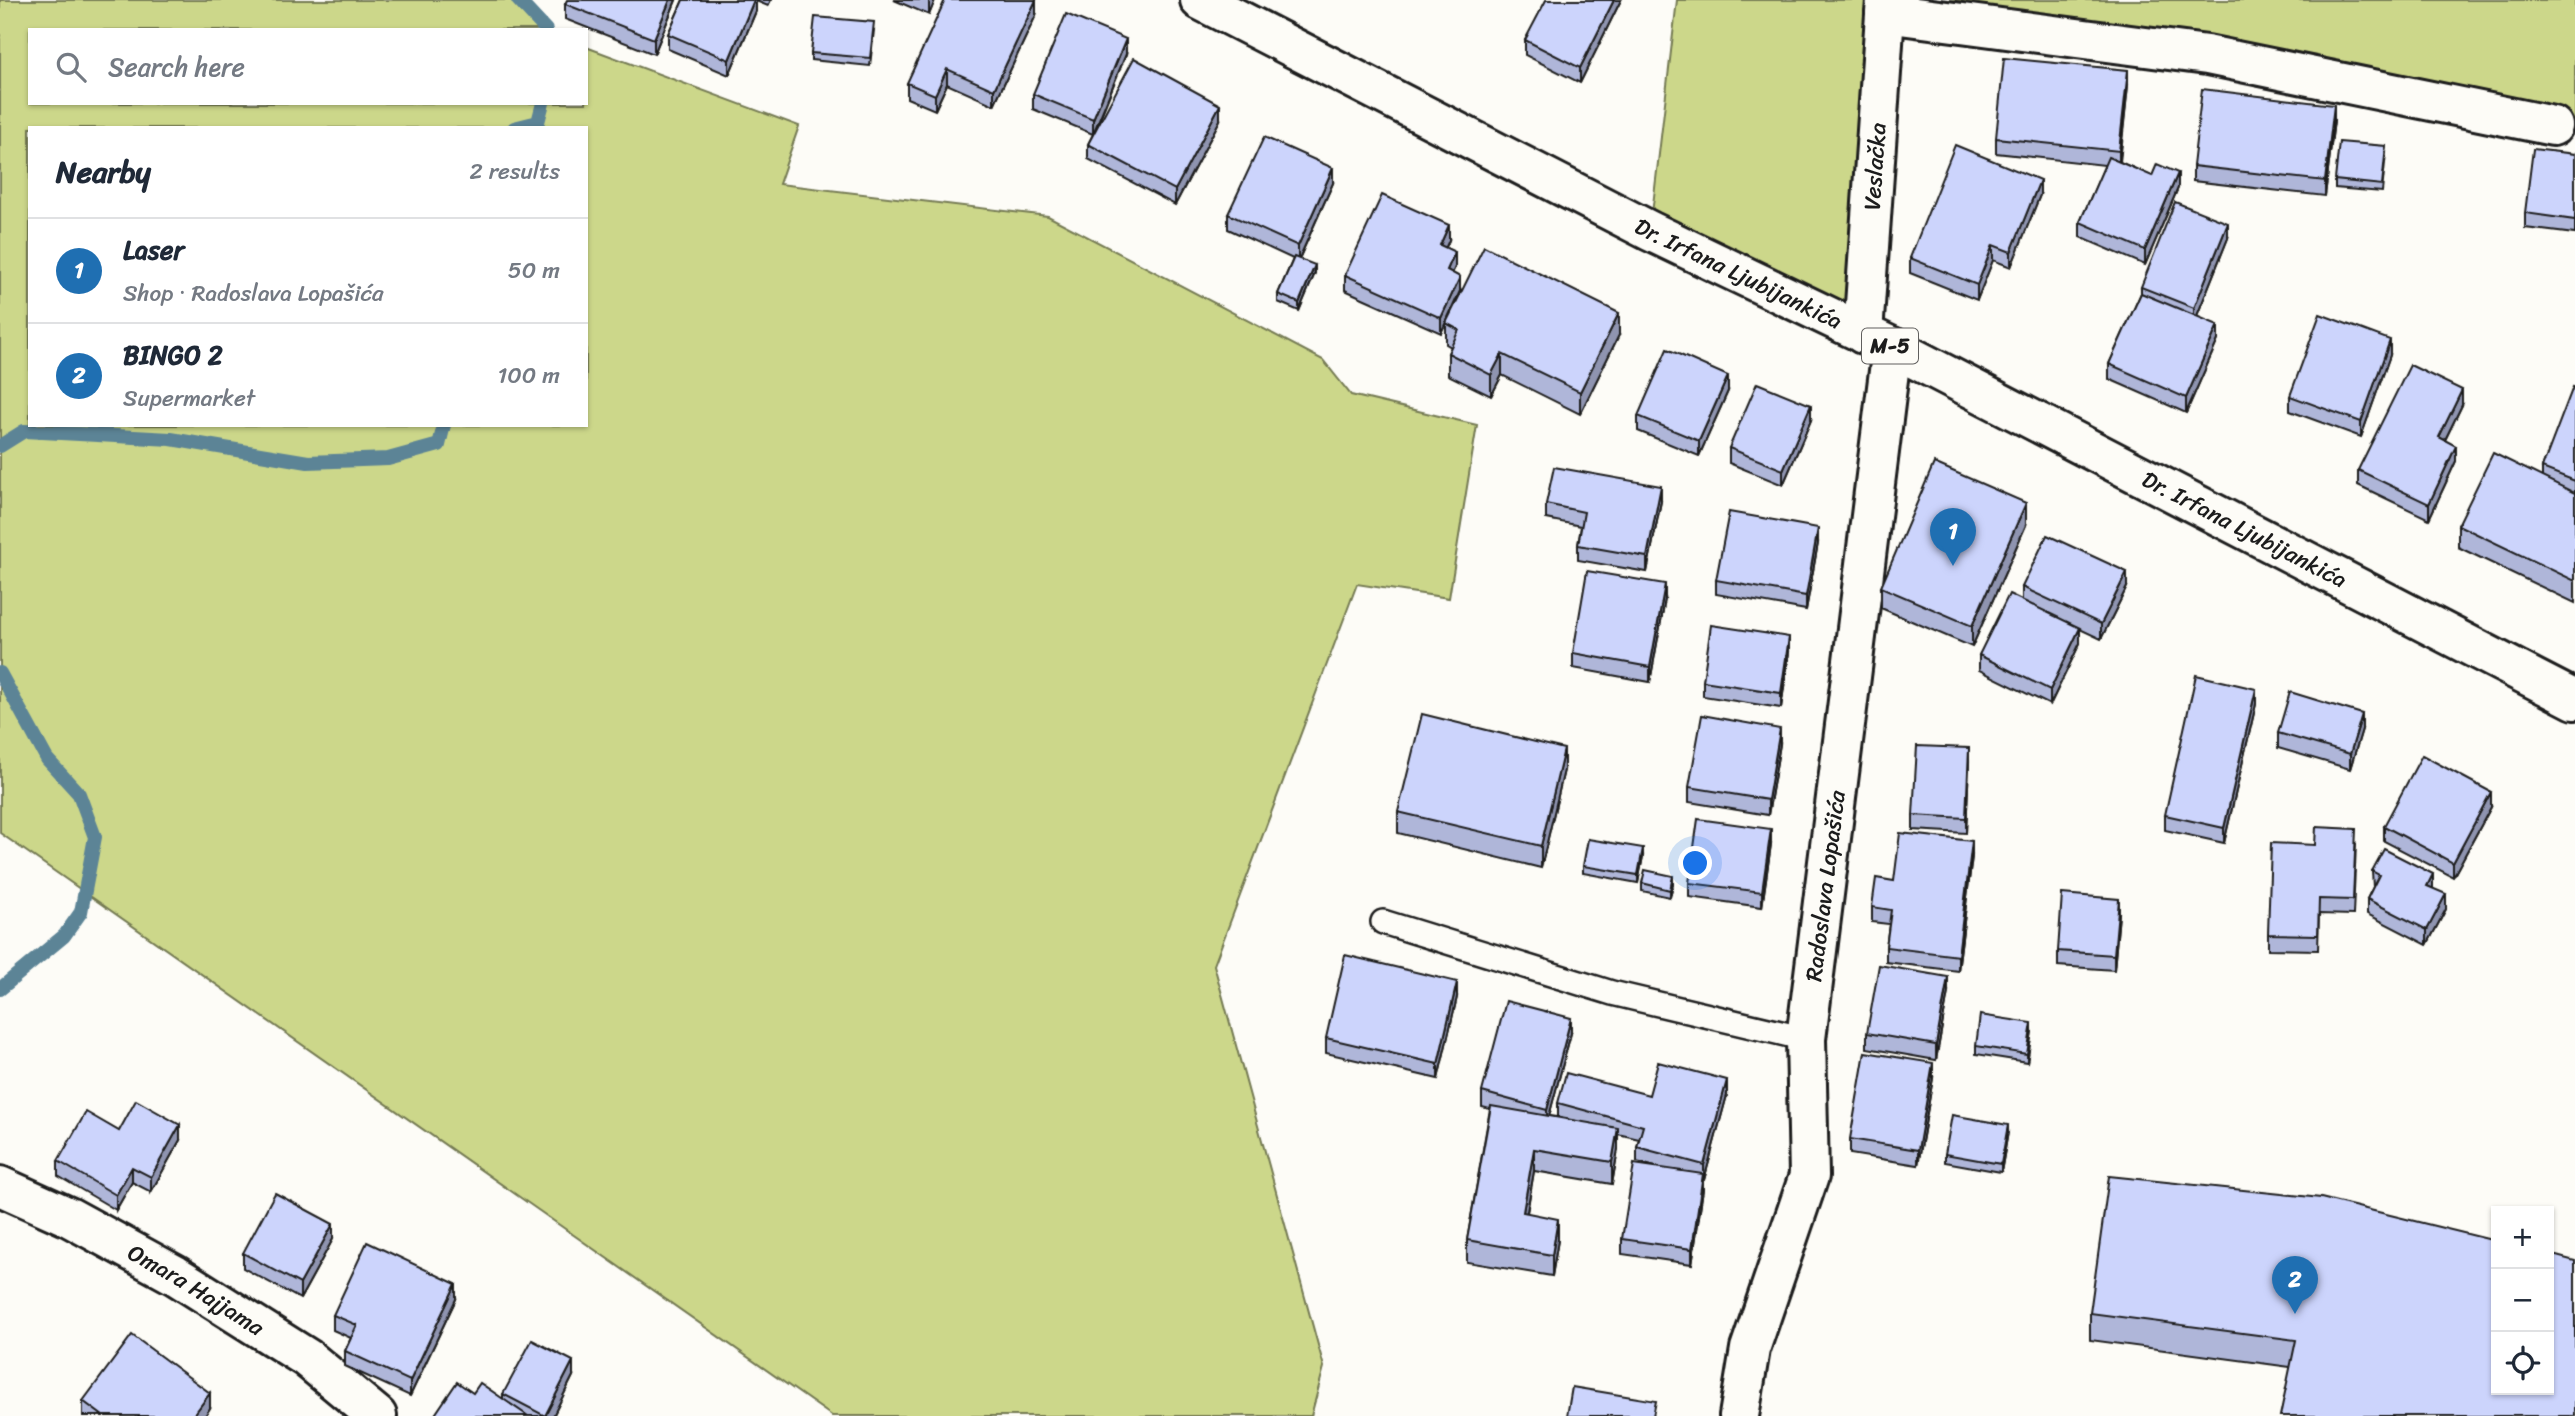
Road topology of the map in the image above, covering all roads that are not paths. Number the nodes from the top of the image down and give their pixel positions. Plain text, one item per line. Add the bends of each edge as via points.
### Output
1 (1200, 0) edge
2 (1885, 7) edge
3 (2553, 126) dead end
4 (1877, 340) junction
5 (2575, 700) edge
6 (1383, 922) dead end
7 (1806, 1039) junction
8 (0, 1185) edge
9 (377, 1416) edge
10 (1739, 1416) edge

1 - 4 street, Dr. Irfana Ljubijankića / M-5 via 1650,231
2 - 3 street via 2207,55
2 - 4 street, Veslačka
4 - 5 street, Dr. Irfana Ljubijankića / M-5
4 - 7 street, Radoslava Lopašića
6 - 7 lane via 1612,993
7 - 10 street, Radoslava Lopašića via 1809,1176 1751,1349
8 - 9 street, Omara Hajjama via 174,1275 306,1358

